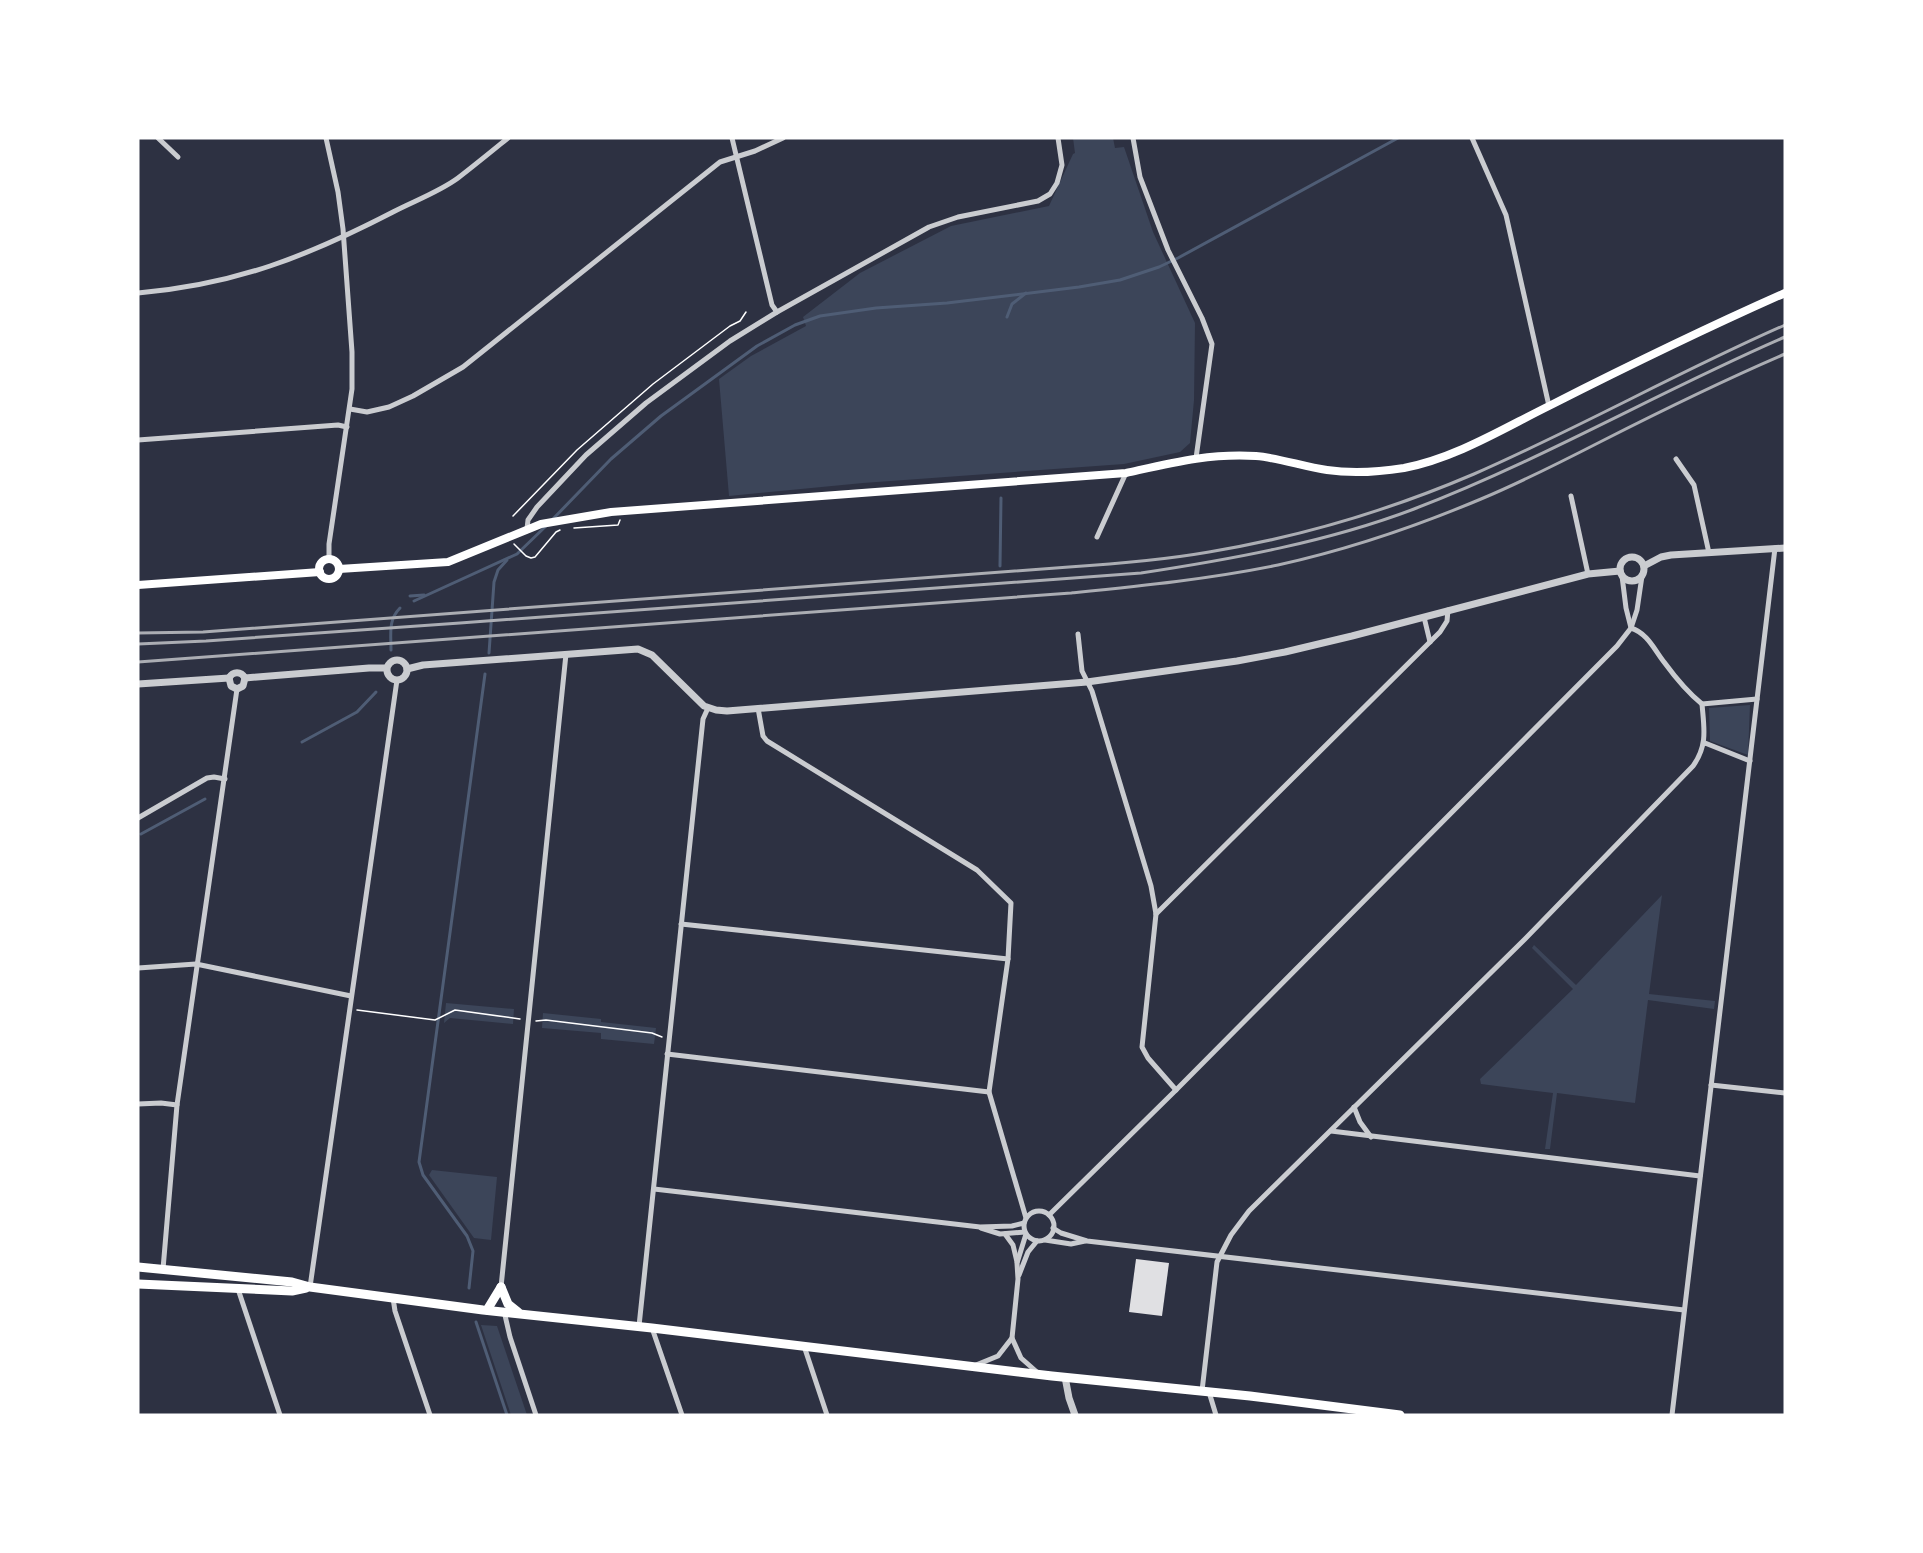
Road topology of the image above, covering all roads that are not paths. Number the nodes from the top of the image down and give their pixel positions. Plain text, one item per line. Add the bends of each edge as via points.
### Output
1 (158, 138) edge
2 (326, 138) edge
3 (508, 138) edge
4 (732, 138) edge
5 (783, 138) edge
6 (1058, 138) edge
7 (1133, 138) edge
8 (1472, 138) edge
9 (736, 156) junction
10 (178, 157) dead end
11 (343, 238) junction
12 (138, 293) edge
13 (1785, 293) edge
14 (777, 312) junction
15 (1549, 406) junction
16 (350, 409) junction
17 (347, 427) junction
18 (138, 440) edge
19 (1197, 458) junction
20 (1676, 459) dead end
21 (1126, 473) junction
22 (1571, 496) dead end
23 (527, 529) junction
24 (1097, 537) dead end
25 (1775, 548) junction
26 (1785, 548) edge
27 (1709, 553) junction
28 (329, 560) junction
29 (1644, 566) junction
30 (339, 569) junction
31 (320, 572) junction
32 (1588, 574) junction
33 (1621, 574) junction
34 (1642, 576) junction
35 (138, 585) edge
36 (1448, 610) junction
37 (1424, 617) junction
38 (1631, 628) junction
39 (1077, 634) dead end
40 (1430, 642) junction
41 (566, 654) junction
42 (386, 668) junction
43 (407, 669) junction
44 (229, 678) junction
45 (245, 678) junction
46 (397, 680) junction
47 (1087, 682) junction
48 (138, 684) edge
49 (237, 689) junction
50 (1757, 699) junction
51 (1702, 704) junction
52 (708, 708) junction
53 (758, 708) junction
54 (1705, 742) junction
55 (1750, 761) junction
56 (225, 779) junction
57 (138, 818) edge
58 (1156, 914) junction
59 (681, 924) junction
60 (1008, 959) junction
61 (196, 964) junction
62 (138, 968) edge
63 (351, 996) junction
64 (667, 1054) junction
65 (1711, 1085) junction
66 (1176, 1090) junction
67 (989, 1092) junction
68 (1785, 1093) edge
69 (138, 1104) edge
70 (177, 1105) junction
71 (1354, 1107) junction
72 (1331, 1131) junction
73 (1371, 1137) junction
74 (1700, 1176) junction
75 (654, 1189) junction
76 (1021, 1199) junction
77 (1035, 1212) junction
78 (1049, 1215) junction
79 (1025, 1220) junction
80 (980, 1227) junction
81 (1053, 1228) junction
82 (1025, 1233) junction
83 (1005, 1234) junction
84 (1045, 1240) junction
85 (1037, 1241) junction
86 (1086, 1241) junction
87 (1220, 1255) junction
88 (1017, 1263) junction
89 (138, 1267) edge
90 (162, 1269) junction
91 (1018, 1279) junction
92 (138, 1284) edge
93 (310, 1287) junction
94 (501, 1287) junction
95 (237, 1288) junction
96 (393, 1298) junction
97 (485, 1310) junction
98 (1684, 1310) junction
99 (504, 1311) junction
100 (520, 1313) junction
101 (639, 1326) junction
102 (652, 1328) junction
103 (1011, 1338) junction
104 (804, 1346) junction
105 (973, 1366) junction
106 (1041, 1374) junction
107 (1065, 1377) junction
108 (1205, 1391) junction
109 (280, 1415) edge
110 (430, 1415) edge
111 (536, 1415) edge
112 (682, 1415) edge
113 (827, 1415) edge
114 (1075, 1415) edge
115 (1216, 1415) edge
116 (1400, 1415) edge
117 (1672, 1415) edge

1 - 10 street
2 - 11 street
3 - 11 street via 456,179
4 - 9 street
5 - 9 street
6 - 14 street via 1062,165 1050,194 1038,201 929,227
7 - 19 street via 1140,177 1212,344
8 - 15 street via 1506,215
9 - 14 street via 772,305
9 - 16 street via 720,162 463,367 388,407 367,412
11 - 12 street via 254,273
11 - 16 street via 352,352
13 - 15 main road
14 - 23 street via 730,341 594,447 537,507
15 - 19 main road via 1444,456 1383,471 1327,470 1259,456
16 - 17 street
17 - 18 street
17 - 28 street
19 - 21 main road
20 - 27 street via 1694,485
21 - 23 main road via 630,510
21 - 24 street
22 - 32 street
23 - 30 main road via 448,562
25 - 26 street
25 - 27 street
25 - 50 street
27 - 29 street via 1660,557
28 - 30 main road via 335,561
28 - 31 main road via 321,564
29 - 33 street via 1631,557 1623,561
29 - 34 street
30 - 31 main road via 332,579
31 - 35 main road
32 - 33 street
32 - 36 street
33 - 34 street via 1633,581
33 - 38 street
34 - 38 street
36 - 37 street
36 - 40 street via 1444,626
37 - 40 street
37 - 47 street via 1266,656
38 - 51 street via 1642,634 1690,695
38 - 66 street
39 - 47 street
40 - 58 street
41 - 43 street
41 - 52 street via 645,651
41 - 94 street
42 - 43 street via 396,659 405,663
42 - 45 street
42 - 46 street via 388,676
43 - 46 street
44 - 45 street via 237,672
44 - 48 street
44 - 49 street via 231,686
45 - 49 street via 243,686
46 - 63 street
47 - 53 street
47 - 58 street via 1151,886
49 - 56 street
50 - 51 street
50 - 55 street
51 - 54 street
52 - 53 street
52 - 59 street via 703,719
53 - 60 street via 763,736 768,741 977,870 1011,903
54 - 55 street
54 - 71 street via 1699,759 1687,773
55 - 65 street
56 - 57 street via 207,778
56 - 61 street
58 - 66 street via 1142,1047
59 - 60 street
59 - 64 street
60 - 67 street
61 - 62 street
61 - 63 street
61 - 70 street
63 - 93 street
64 - 67 street
64 - 75 street
65 - 68 street
65 - 74 street
66 - 78 street
67 - 76 street
69 - 70 street
70 - 90 street
71 - 72 street
71 - 73 street
72 - 73 street
72 - 87 street via 1249,1211
73 - 74 street
74 - 98 street
75 - 80 street
75 - 101 street
76 - 77 street
76 - 79 street
77 - 78 street
77 - 79 street
78 - 81 street
79 - 80 street via 1012,1226
79 - 82 street
80 - 83 street
81 - 84 street
81 - 86 street
82 - 83 street
82 - 85 street
82 - 88 street
83 - 88 street
84 - 85 street
84 - 86 street via 1071,1244
85 - 91 street via 1028,1252
86 - 87 street
87 - 98 street
87 - 108 street
88 - 91 street
89 - 90 main road
90 - 93 main road
91 - 103 street
92 - 95 main road
93 - 95 main road via 292,1291
93 - 96 main road
94 - 97 main road
94 - 100 main road via 508,1304
95 - 109 street
96 - 97 main road
96 - 110 street
97 - 99 main road
98 - 117 street
99 - 100 main road
99 - 111 street
100 - 101 main road
101 - 102 main road
102 - 104 main road
102 - 112 street
103 - 105 street via 994,1359
103 - 106 street via 1021,1358
104 - 105 main road
104 - 113 street
105 - 106 main road
106 - 107 main road
107 - 108 main road
107 - 114 street
108 - 115 street
108 - 116 main road

